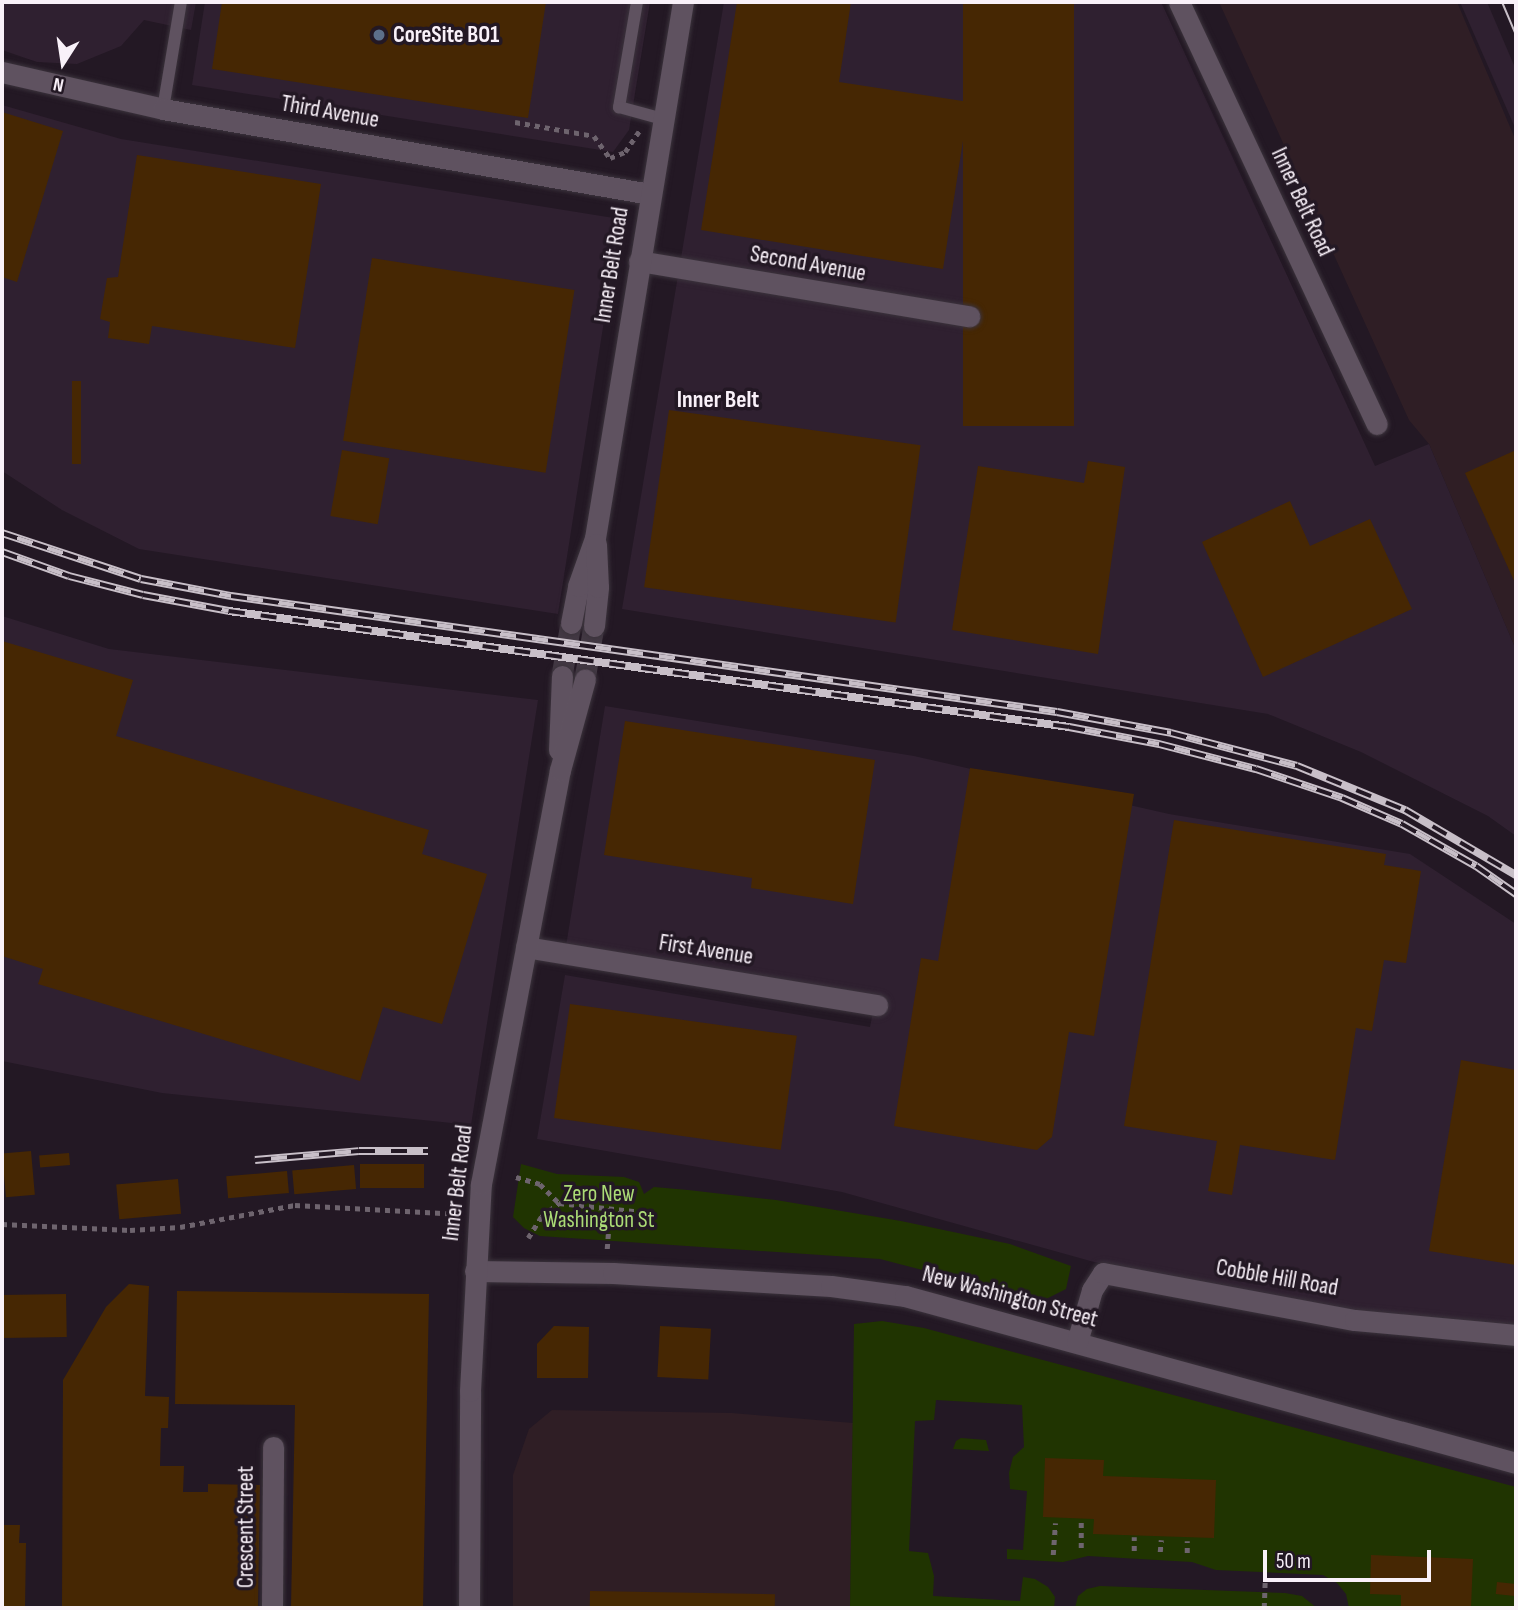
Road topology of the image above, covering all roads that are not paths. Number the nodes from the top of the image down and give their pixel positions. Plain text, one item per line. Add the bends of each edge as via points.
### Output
1 (181, 2) edge
2 (637, 2) edge
3 (683, 2) edge
4 (1179, 2) edge
5 (2, 72) edge
6 (163, 109) junction
7 (662, 127) junction
8 (650, 194) junction
9 (639, 261) junction
10 (969, 316) dead end
11 (1377, 424) dead end
12 (595, 538) junction
13 (571, 623) tunnel mouth
14 (594, 626) tunnel mouth
15 (562, 676) tunnel mouth
16 (586, 679) tunnel mouth
17 (560, 770) junction
18 (526, 947) junction
19 (877, 1005) dead end
20 (475, 1271) junction
21 (1516, 1335) edge
22 (1077, 1342) junction
23 (273, 1447) dead end
24 (1516, 1464) edge
25 (272, 1608) edge
26 (469, 1608) edge

1 - 6 lane
2 - 7 lane via 619,107
3 - 7 street, Inner Belt Road
4 - 11 street, Inner Belt Road
5 - 6 street, Third Avenue
6 - 8 street, Third Avenue
7 - 8 street, Inner Belt Road
8 - 9 street, Inner Belt Road
9 - 10 street, Second Avenue
9 - 12 street, Inner Belt Road
12 - 13 street, Inner Belt Road
12 - 14 street, Inner Belt Road via 598,587
15 - 17 street, Inner Belt Road
16 - 17 street, Inner Belt Road
17 - 18 street, Inner Belt Road
18 - 19 street, First Avenue
18 - 20 street, Inner Belt Road via 488,1137
20 - 22 street, New Washington Street via 566,1271 867,1290
20 - 26 street, Inner Belt Road
21 - 22 street, Cobble Hill Road via 1355,1320 1103,1273 1092,1290
22 - 24 street, New Washington Street
23 - 25 street, Crescent Street

